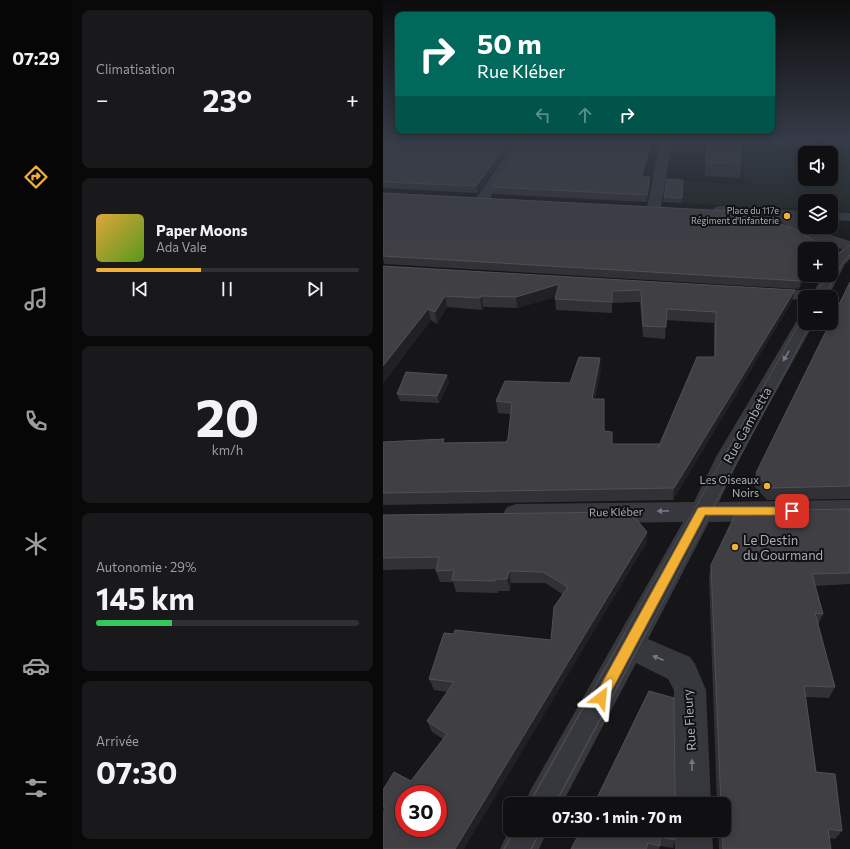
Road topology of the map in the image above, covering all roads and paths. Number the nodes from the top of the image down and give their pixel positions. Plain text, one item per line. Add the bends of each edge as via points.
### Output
1 (494, 182) edge
2 (659, 182) edge
3 (467, 198) edge
4 (483, 198) junction
5 (499, 199) edge
6 (638, 206) edge
7 (654, 207) junction
8 (669, 208) edge
9 (707, 210) edge
10 (781, 214) junction
11 (798, 215) edge
12 (838, 216) edge
13 (850, 217) edge
14 (850, 246) edge
15 (850, 250) edge
16 (823, 290) edge
17 (751, 292) edge
18 (798, 295) edge
19 (800, 330) edge
20 (850, 510) edge
21 (702, 511) junction
22 (494, 514) edge
23 (629, 646) junction
24 (547, 797) edge
25 (693, 797) edge
26 (525, 837) edge
27 (693, 837) edge
28 (519, 849) edge
29 (694, 849) edge

1 - 4 street
2 - 7 street
3 - 4 street
4 - 5 street
6 - 7 street
7 - 8 street
9 - 10 street
10 - 11 street
10 - 14 street via 809,234
12 - 13 street
15 - 16 street via 838,262
17 - 18 street
19 -> 21 street, Rue Gambetta via 728,458
20 - 21 street, Rue Kléber
21 -> 22 street, Rue Kléber
21 - 23 street, Rue Gambetta
23 - 24 street, Rue Gambetta
25 -> 23 street, Rue Fleury via 690,690 684,675 679,668
26 - 28 street
27 - 29 street

